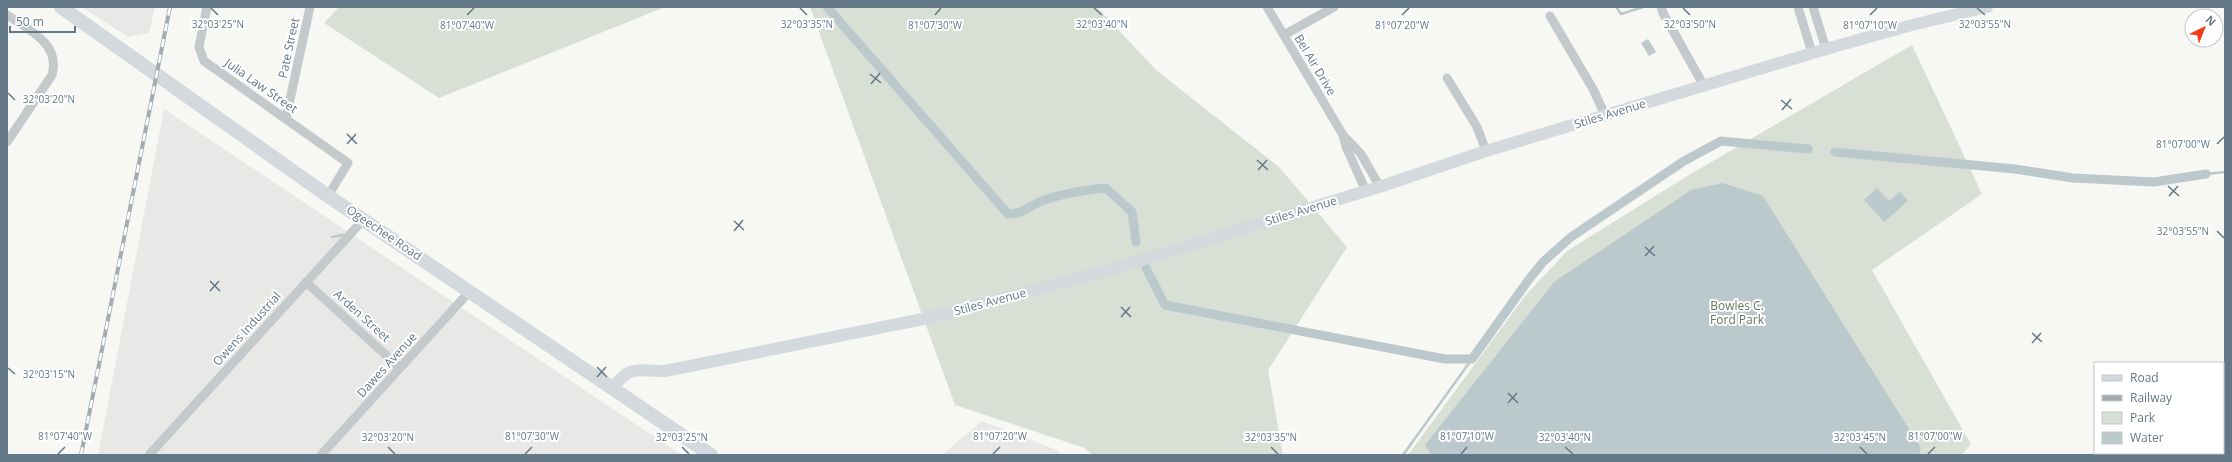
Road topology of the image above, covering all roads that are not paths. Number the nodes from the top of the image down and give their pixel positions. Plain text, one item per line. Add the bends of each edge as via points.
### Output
1 (61, 7) edge
2 (207, 7) edge
3 (310, 7) edge
4 (1267, 7) edge
5 (1334, 7) edge
6 (1661, 7) edge
7 (1798, 7) edge
8 (1813, 7) edge
9 (1987, 7) edge
10 (7, 15) edge
11 (1550, 16) dead end
12 (1284, 35) junction
13 (1826, 49) junction
14 (1812, 53) junction
15 (1447, 78) dead end
16 (1704, 86) junction
17 (1605, 115) junction
18 (286, 118) junction
19 (1343, 134) junction
20 (7, 142) edge
21 (1486, 151) junction
22 (1380, 187) junction
23 (1366, 191) junction
24 (328, 196) junction
25 (364, 219) junction
26 (306, 282) junction
27 (470, 291) junction
28 (400, 368) junction
29 (613, 388) junction
30 (149, 455) edge
31 (321, 455) edge
32 (711, 455) edge

1 - 24 main road, Ogeechee Road
2 - 18 street, Julia Law Street via 199,47 204,61
3 - 18 street, Pate Street
4 - 12 street, Bel Air Drive
5 - 12 street
6 - 16 street
7 - 14 street
8 - 13 street
9 - 13 street, Stiles Avenue
10 - 20 street via 42,39 54,58 52,75
11 - 17 street via 1593,89
12 - 19 street, Bel Air Drive
13 - 14 street, Stiles Avenue
14 - 16 street, Stiles Avenue
15 - 21 street via 1477,127
16 - 17 street, Stiles Avenue
17 - 21 street, Stiles Avenue
18 - 24 street, Julia Law Street via 348,163
19 - 22 street, Bel Air Drive via 1361,154
19 - 23 street, Bel Air Drive via 1346,148
21 - 22 street, Stiles Avenue
22 - 23 street, Stiles Avenue
23 - 29 street, Stiles Avenue via 1108,270 923,320 666,371 629,371
24 - 25 main road, Ogeechee Road
25 - 26 street, Owens Industrial
25 - 27 main road, Ogeechee Road
26 - 28 street, Arden Street
26 - 30 street, Owens Industrial
27 - 28 street, Dawes Avenue
27 - 29 main road, Ogeechee Road
28 - 31 street, Dawes Avenue
29 - 32 main road, Ogeechee Road

